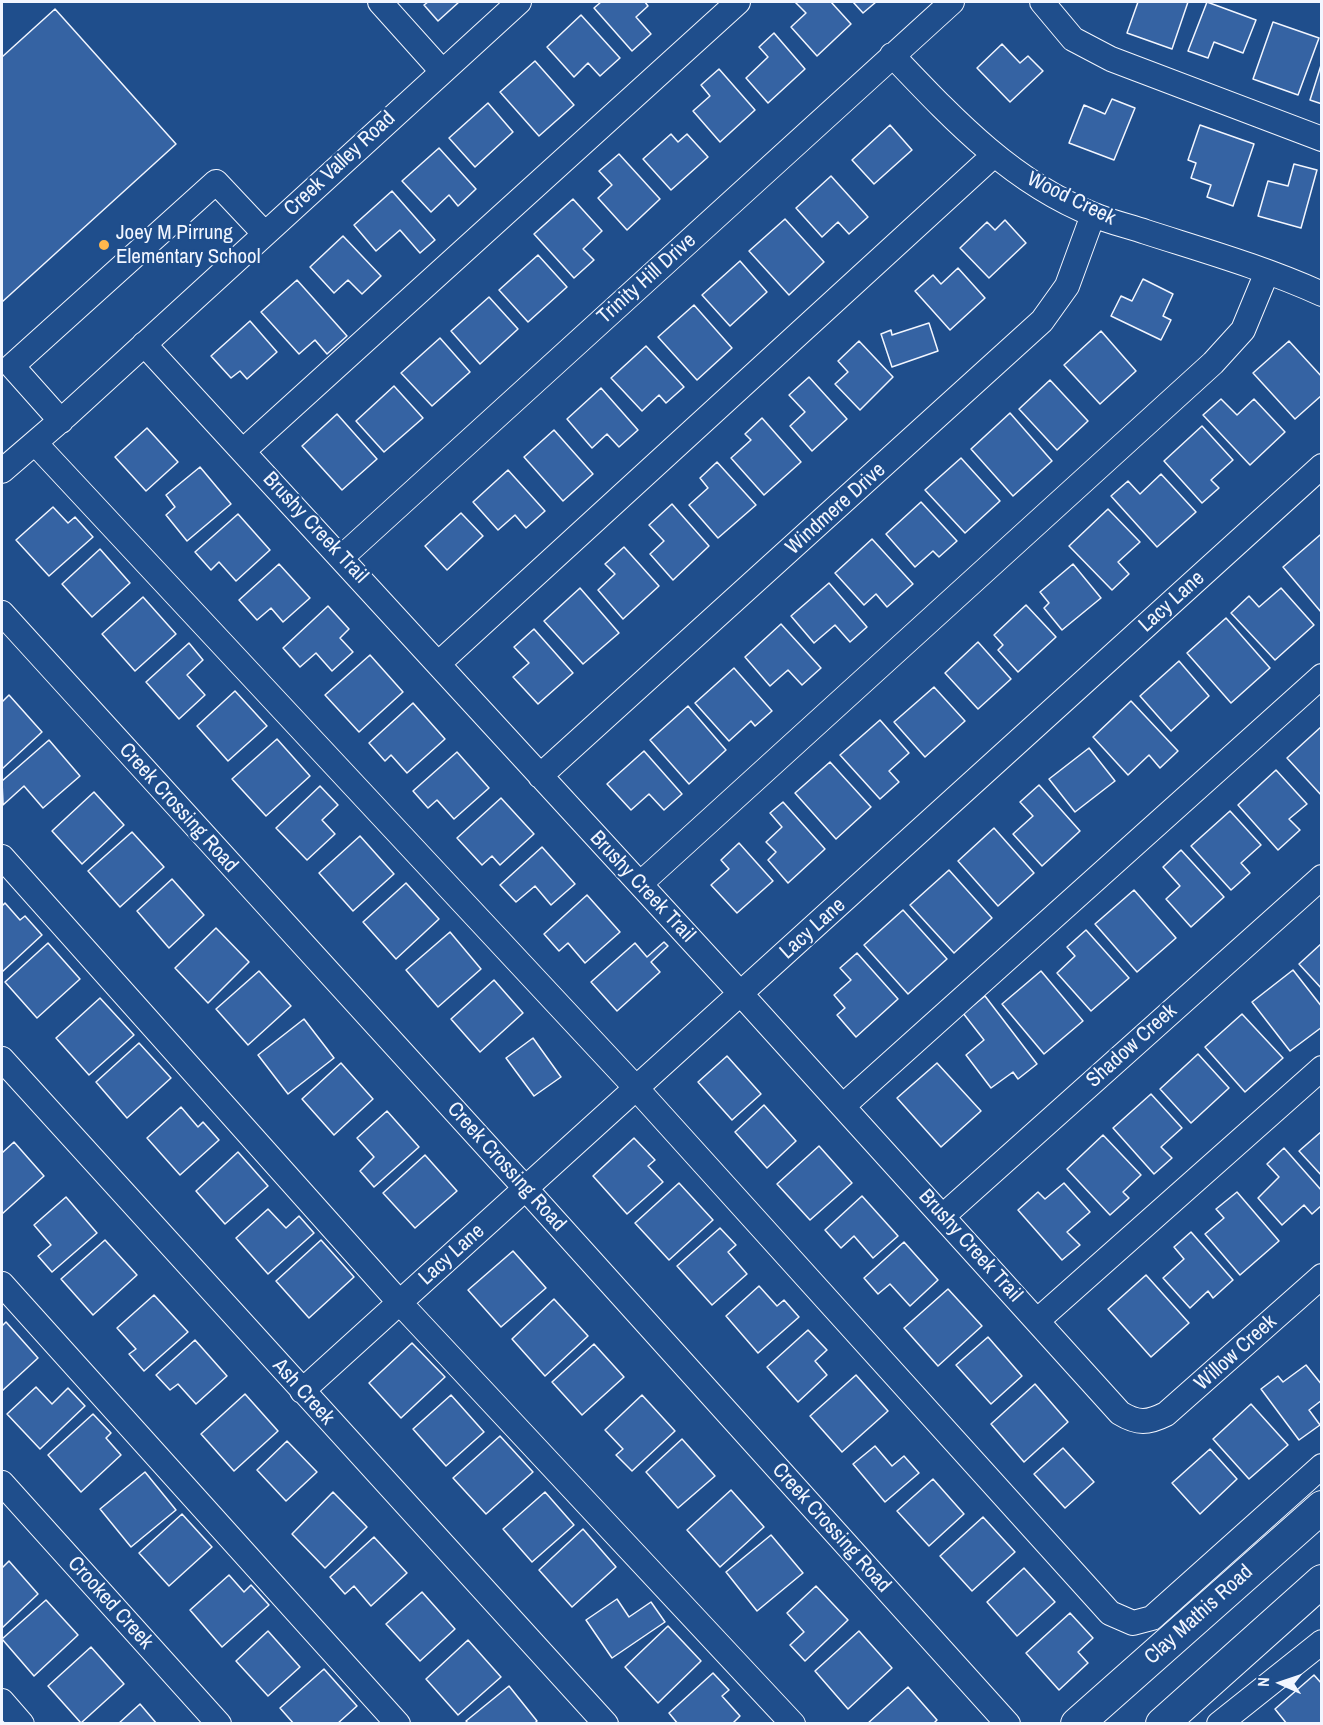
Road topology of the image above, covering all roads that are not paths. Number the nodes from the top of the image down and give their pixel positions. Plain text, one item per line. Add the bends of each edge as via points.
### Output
1 (380, 2) edge
2 (519, 2) edge
3 (738, 2) edge
4 (952, 2) edge
5 (1042, 2) edge
6 (892, 56) junction
7 (441, 70) junction
8 (1322, 139) edge
9 (994, 155) junction
10 (1093, 215) junction
11 (264, 233) junction
12 (1267, 272) junction
13 (1322, 294) edge
14 (144, 344) junction
15 (61, 421) junction
16 (34, 443) junction
17 (243, 450) junction
18 (1322, 466) edge
19 (2, 471) edge
20 (342, 557) junction
21 (2, 613) edge
22 (438, 664) junction
23 (1322, 676) edge
24 (540, 776) junction
25 (2, 857) edge
26 (1322, 877) edge
27 (640, 884) junction
28 (741, 994) junction
29 (2, 1059) edge
30 (1322, 1068) edge
31 (637, 1089) junction
32 (843, 1106) junction
33 (526, 1189) junction
34 (943, 1216) junction
35 (1322, 1276) edge
36 (2, 1284) edge
37 (399, 1303) junction
38 (1037, 1321) junction
39 (302, 1391) junction
40 (1145, 1422) joint
41 (1322, 1466) edge
42 (2, 1483) edge
43 (1322, 1507) edge
44 (1322, 1581) edge
45 (1322, 1642) edge
46 (2, 1701) edge
47 (22, 1724) edge
48 (219, 1724) edge
49 (398, 1724) edge
50 (606, 1724) edge
51 (793, 1724) edge
52 (1008, 1724) edge
53 (1077, 1724) edge
54 (1162, 1724) edge
55 (1219, 1724) edge

1 - 7 street
2 - 7 street, Creek Valley Road
3 - 17 street
4 - 6 street, Trinity Hill Drive
5 - 8 street via 1073,39 1112,59
6 - 9 street, Wood Creek
6 - 20 street, Trinity Hill Drive
7 - 11 street, Creek Valley Road
9 - 10 street, Wood Creek via 1026,180
9 - 22 street
10 - 12 street, Wood Creek
10 - 24 street, Windmere Drive via 1067,286 1042,321
11 - 14 street, Creek Valley Road
11 - 15 street via 216,182 12,366
12 - 13 street, Wood Creek
12 - 27 street via 1243,330 1213,363
14 - 15 street, Creek Valley Road
14 - 17 street, Brushy Creek Trail
15 - 16 street, Creek Valley Road
16 - 19 street, Creek Valley Road
16 - 31 street
17 - 20 street, Brushy Creek Trail
18 - 28 street, Lacy Lane
20 - 22 street, Brushy Creek Trail
21 - 33 street, Creek Crossing Road
22 - 24 street, Brushy Creek Trail
23 - 32 street
24 - 27 street, Brushy Creek Trail
25 - 37 street
26 - 34 street, Shadow Creek
27 - 28 street, Brushy Creek Trail
28 - 31 street, Lacy Lane
28 - 32 street, Brushy Creek Trail
29 - 39 street, Ash Creek
30 - 38 street
31 - 33 street, Lacy Lane
31 - 41 street via 1110,1612 1133,1623 1152,1618
32 - 34 street, Brushy Creek Trail
33 - 37 street, Lacy Lane
33 - 52 street, Creek Crossing Road
34 - 38 street, Brushy Creek Trail
35 - 40 street, Willow Creek via 1181,1402 1166,1414
36 - 49 street
37 - 39 street, Lacy Lane
37 - 51 street
38 - 40 street, Brushy Creek Trail via 1120,1413
39 - 50 street, Ash Creek
42 - 48 street, Crooked Creek
43 - 53 main road, Clay Mathis Road
44 - 54 main road
45 - 55 street
46 - 47 street

